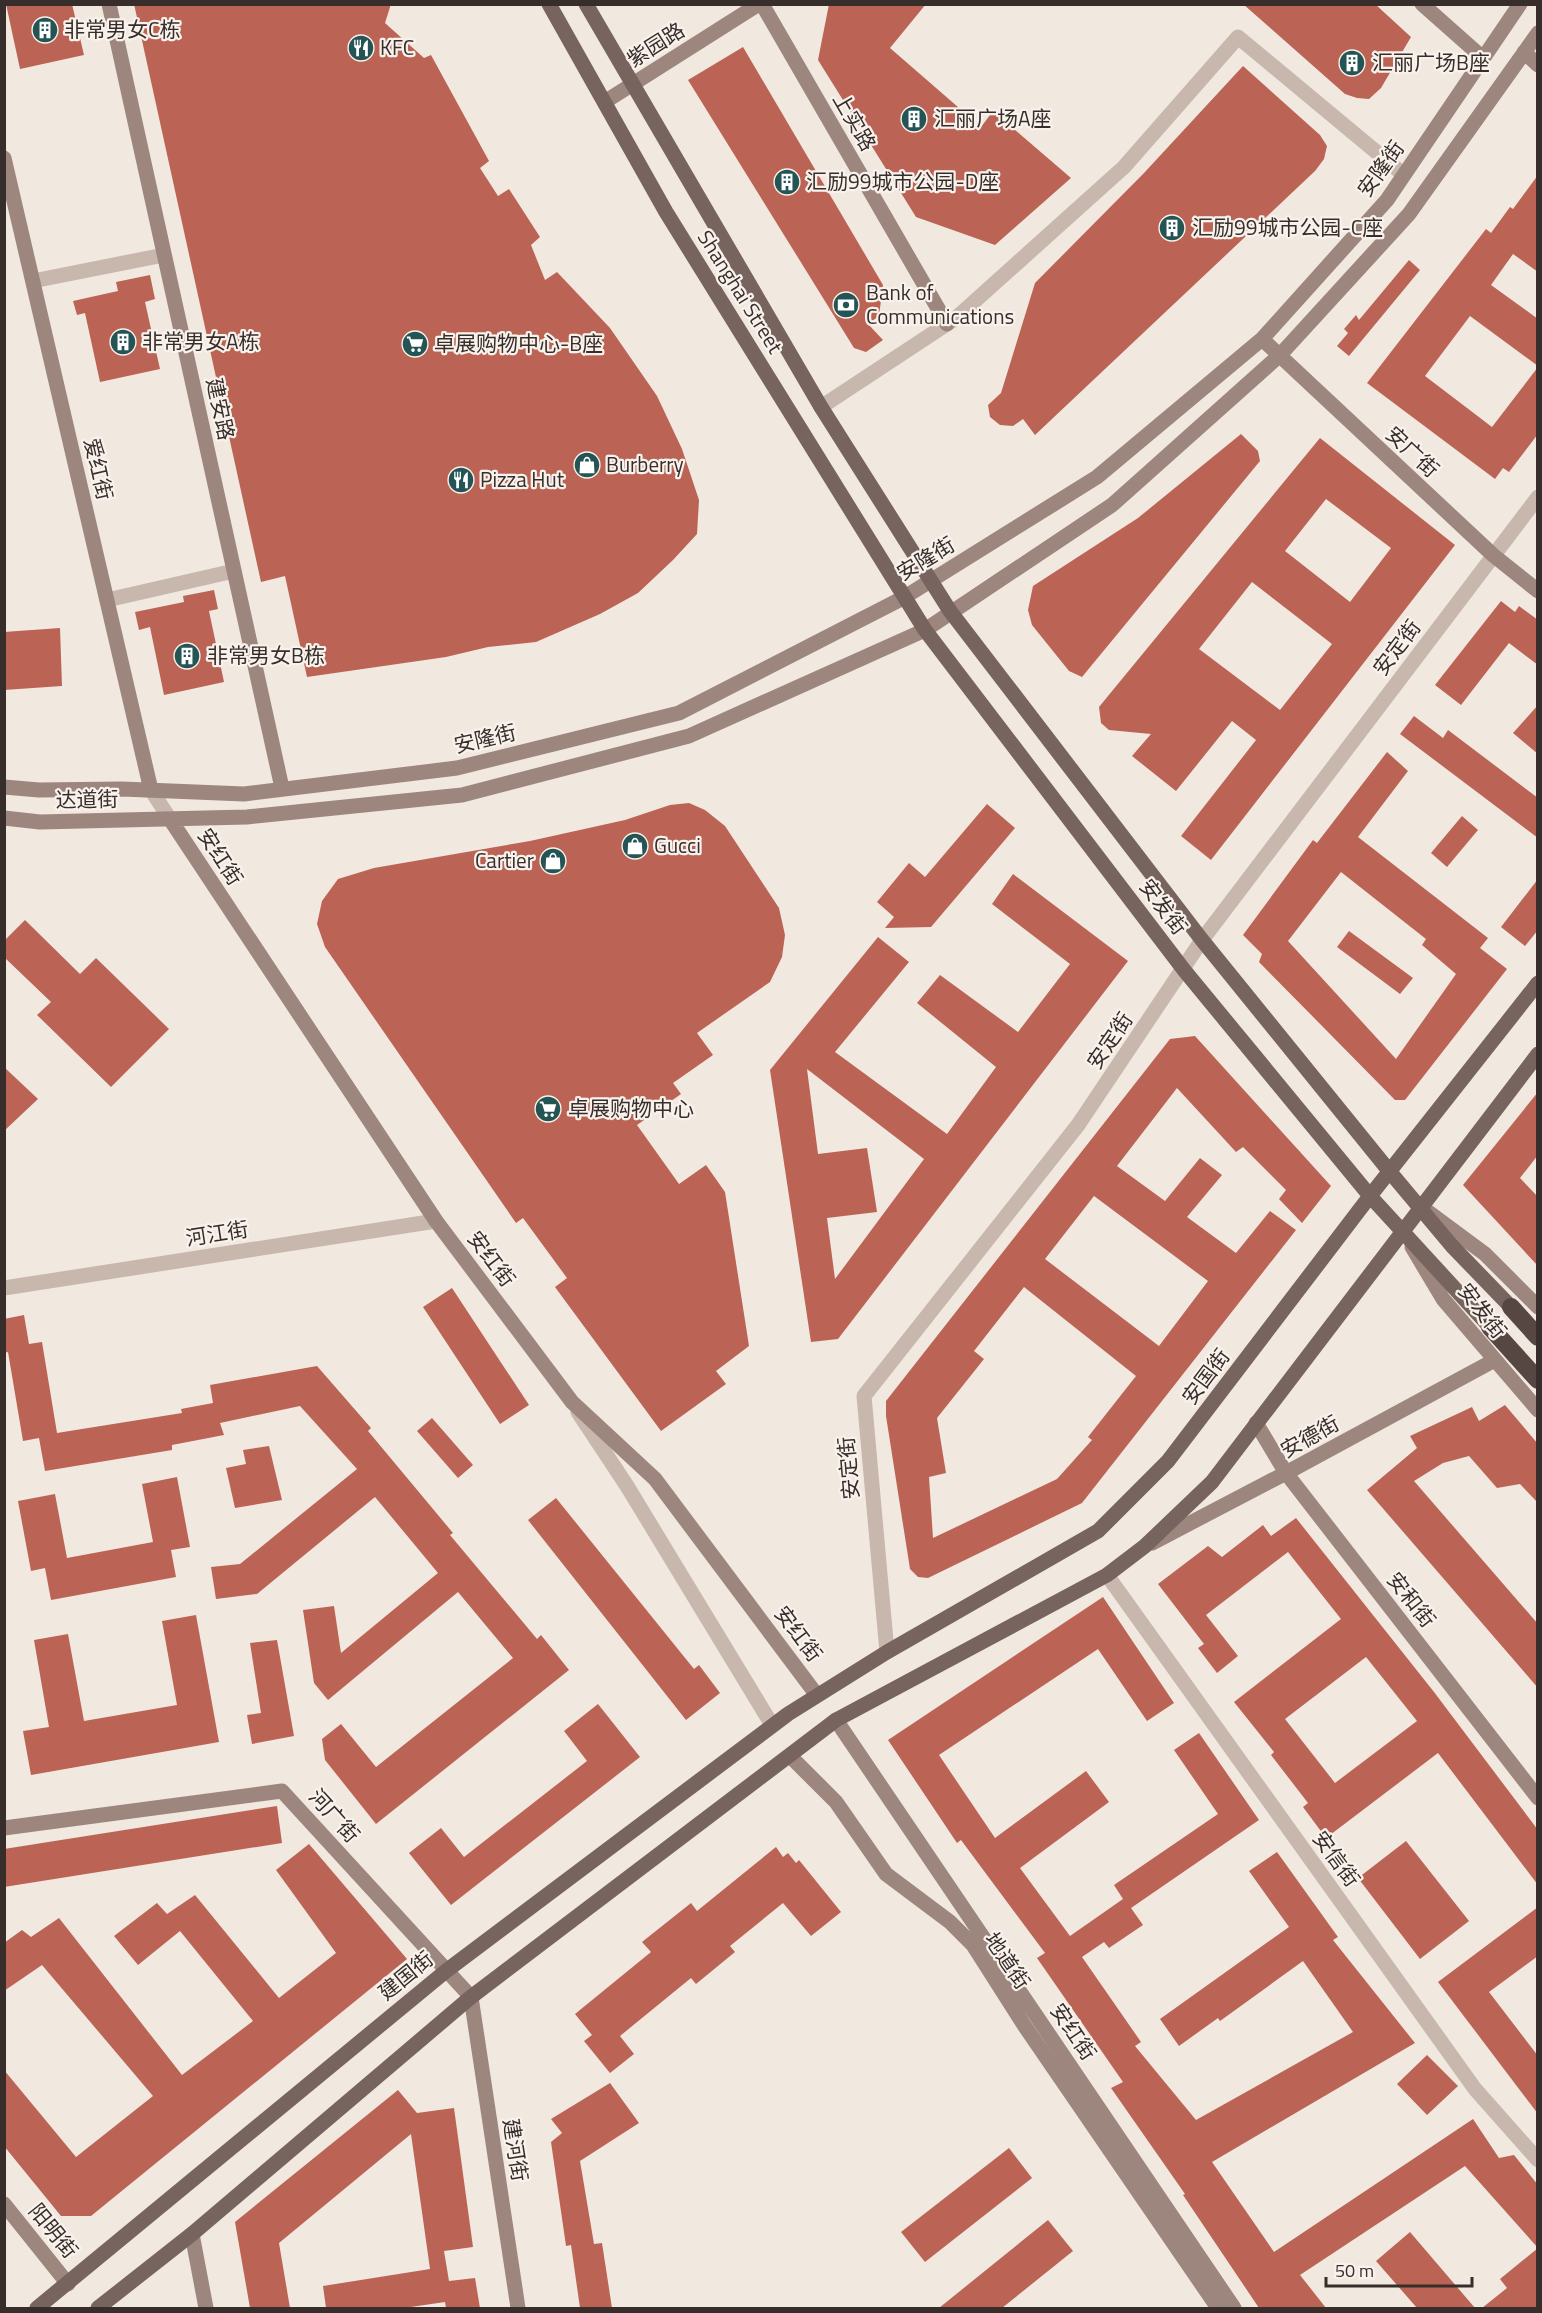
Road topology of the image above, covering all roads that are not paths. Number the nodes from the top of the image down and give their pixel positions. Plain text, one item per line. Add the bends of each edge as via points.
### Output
1 (108, 4) edge
2 (549, 4) edge
3 (586, 4) edge
4 (760, 4) edge
5 (1422, 4) edge
6 (1520, 4) edge
7 (1538, 33) edge
8 (1524, 52) junction
9 (1483, 58) junction
10 (1538, 64) edge
11 (633, 84) junction
12 (606, 101) junction
13 (4, 158) edge
14 (1404, 175) junction
15 (164, 255) junction
16 (33, 281) junction
17 (947, 324) junction
18 (1262, 339) junction
19 (1280, 355) junction
20 (821, 407) junction
21 (1538, 497) edge
22 (1493, 555) junction
23 (234, 571) junction
24 (930, 581) junction
25 (1538, 591) edge
26 (903, 598) junction
27 (107, 600) junction
28 (950, 611) junction
29 (925, 630) junction
30 (4, 788) edge
31 (282, 788) junction
32 (151, 790) junction
33 (4, 818) edge
34 (170, 819) junction
35 (1202, 940) junction
36 (1184, 970) junction
37 (1538, 983) edge
38 (1538, 1054) edge
39 (1390, 1172) junction
40 (1370, 1196) junction
41 (1420, 1207) junction
42 (436, 1221) junction
43 (1402, 1232) junction
44 (4, 1288) edge
45 (1510, 1307) joint
46 (1538, 1307) edge
47 (1490, 1328) joint
48 (1538, 1337) edge
49 (1493, 1360) junction
50 (1538, 1380) edge
51 (572, 1402) junction
52 (1538, 1410) edge
53 (1257, 1424) junction
54 (1286, 1473) junction
55 (1145, 1546) junction
56 (1107, 1575) junction
57 (887, 1652) junction
58 (816, 1694) junction
59 (836, 1720) junction
60 (772, 1725) junction
61 (790, 1756) junction
62 (1538, 1798) edge
63 (4, 1828) edge
64 (446, 1971) junction
65 (471, 1997) junction
66 (1538, 2160) edge
67 (4, 2204) edge
68 (192, 2234) junction
69 (68, 2284) junction
70 (37, 2308) edge
71 (98, 2308) edge
72 (206, 2308) edge
73 (518, 2308) edge
74 (1218, 2308) edge
75 (1234, 2308) edge

1 - 15 main road, 建安路
2 - 12 main road, Shanghai Street
3 - 11 main road, Shanghai Street
4 - 11 main road, 紫园路
4 - 17 main road, 上实路
5 - 9 main road
6 - 9 main road, 安隆街
7 - 8 main road
8 - 10 main road
8 - 19 main road via 1409,214
9 - 14 main road, 安隆街
11 - 12 main road, 紫园路
11 - 20 main road, Shanghai Street
12 - 26 main road, Shanghai Street via 666,212
13 - 16 main road, 爱红街
14 - 17 street via 1238,37 1124,167
14 - 18 main road, 安隆街 via 1387,200
15 - 16 street
15 - 23 main road, 建安路
16 - 27 main road, 爱红街
17 - 20 street
18 - 19 main road, 安广街
18 - 24 main road, 安隆街 via 1097,477
19 - 22 main road, 安广街
19 - 28 main road via 1112,505
20 - 24 main road, Shanghai Street
21 - 22 street, 安定街
22 - 25 main road, 安广街
22 - 35 street, 安定街
23 - 27 street
23 - 31 main road, 建安路
24 - 26 main road, 安隆街
24 - 28 main road, 安发街
26 - 29 main road, 安发街
26 - 31 main road, 安隆街 via 679,712 457,768
27 - 32 main road, 爱红街
28 - 29 main road
28 - 35 main road, 安发街
29 - 34 main road via 689,736 462,795 247,817
29 - 36 main road, 安发街
30 - 32 main road, 达道街
31 - 32 main road, 安隆街 via 244,794
32 - 34 street
33 - 34 main road, 达道街 via 40,822
34 - 42 main road, 安红街
35 - 36 street, 安定街
35 - 39 main road, 安发街
36 - 40 main road, 安发街
36 - 57 street, 安定街 via 1078,1125 864,1396
37 - 39 main road, 安国街
38 - 41 main road
39 - 40 main road, 安国街
39 - 41 main road, 安发街
40 - 43 main road, 安发街
40 - 57 main road, 安国街 via 1168,1461 1098,1531
41 - 43 main road
41 - 45 main road, 安发街
41 - 46 main road, 安发街 via 1485,1254
42 - 44 street, 河江街
42 - 51 main road, 安红街
43 - 47 main road, 安发街
43 - 49 main road, 安发街 via 1443,1299
43 - 53 main road
45 - 48 highway, 安发街
47 - 50 highway, 安发街
49 - 52 main road, 安发街
49 - 54 main road, 安德街
51 - 58 main road, 安红街 via 655,1479
51 - 60 street
53 - 54 main road, 安和街
53 - 55 main road via 1212,1482
54 - 55 main road, 安德街
54 - 62 main road, 安和街
55 - 56 main road
56 - 59 main road
56 - 66 street, 安信街 via 1474,2089
57 - 58 main road, 安国街
58 - 60 main road, 建国街
59 - 61 main road
59 - 75 main road, 安红街
60 - 64 main road, 建国街
61 - 65 main road
61 - 74 main road, 地道街 via 836,1802 886,1874 950,1922 973,1945
63 - 64 main road, 河广街 via 282,1791
64 - 65 main road, 河广街
64 - 69 main road, 建国街
65 - 68 main road
65 - 73 main road, 建河街
67 - 69 main road, 阳明街
68 - 71 main road
68 - 72 main road
69 - 70 main road, 建国街

